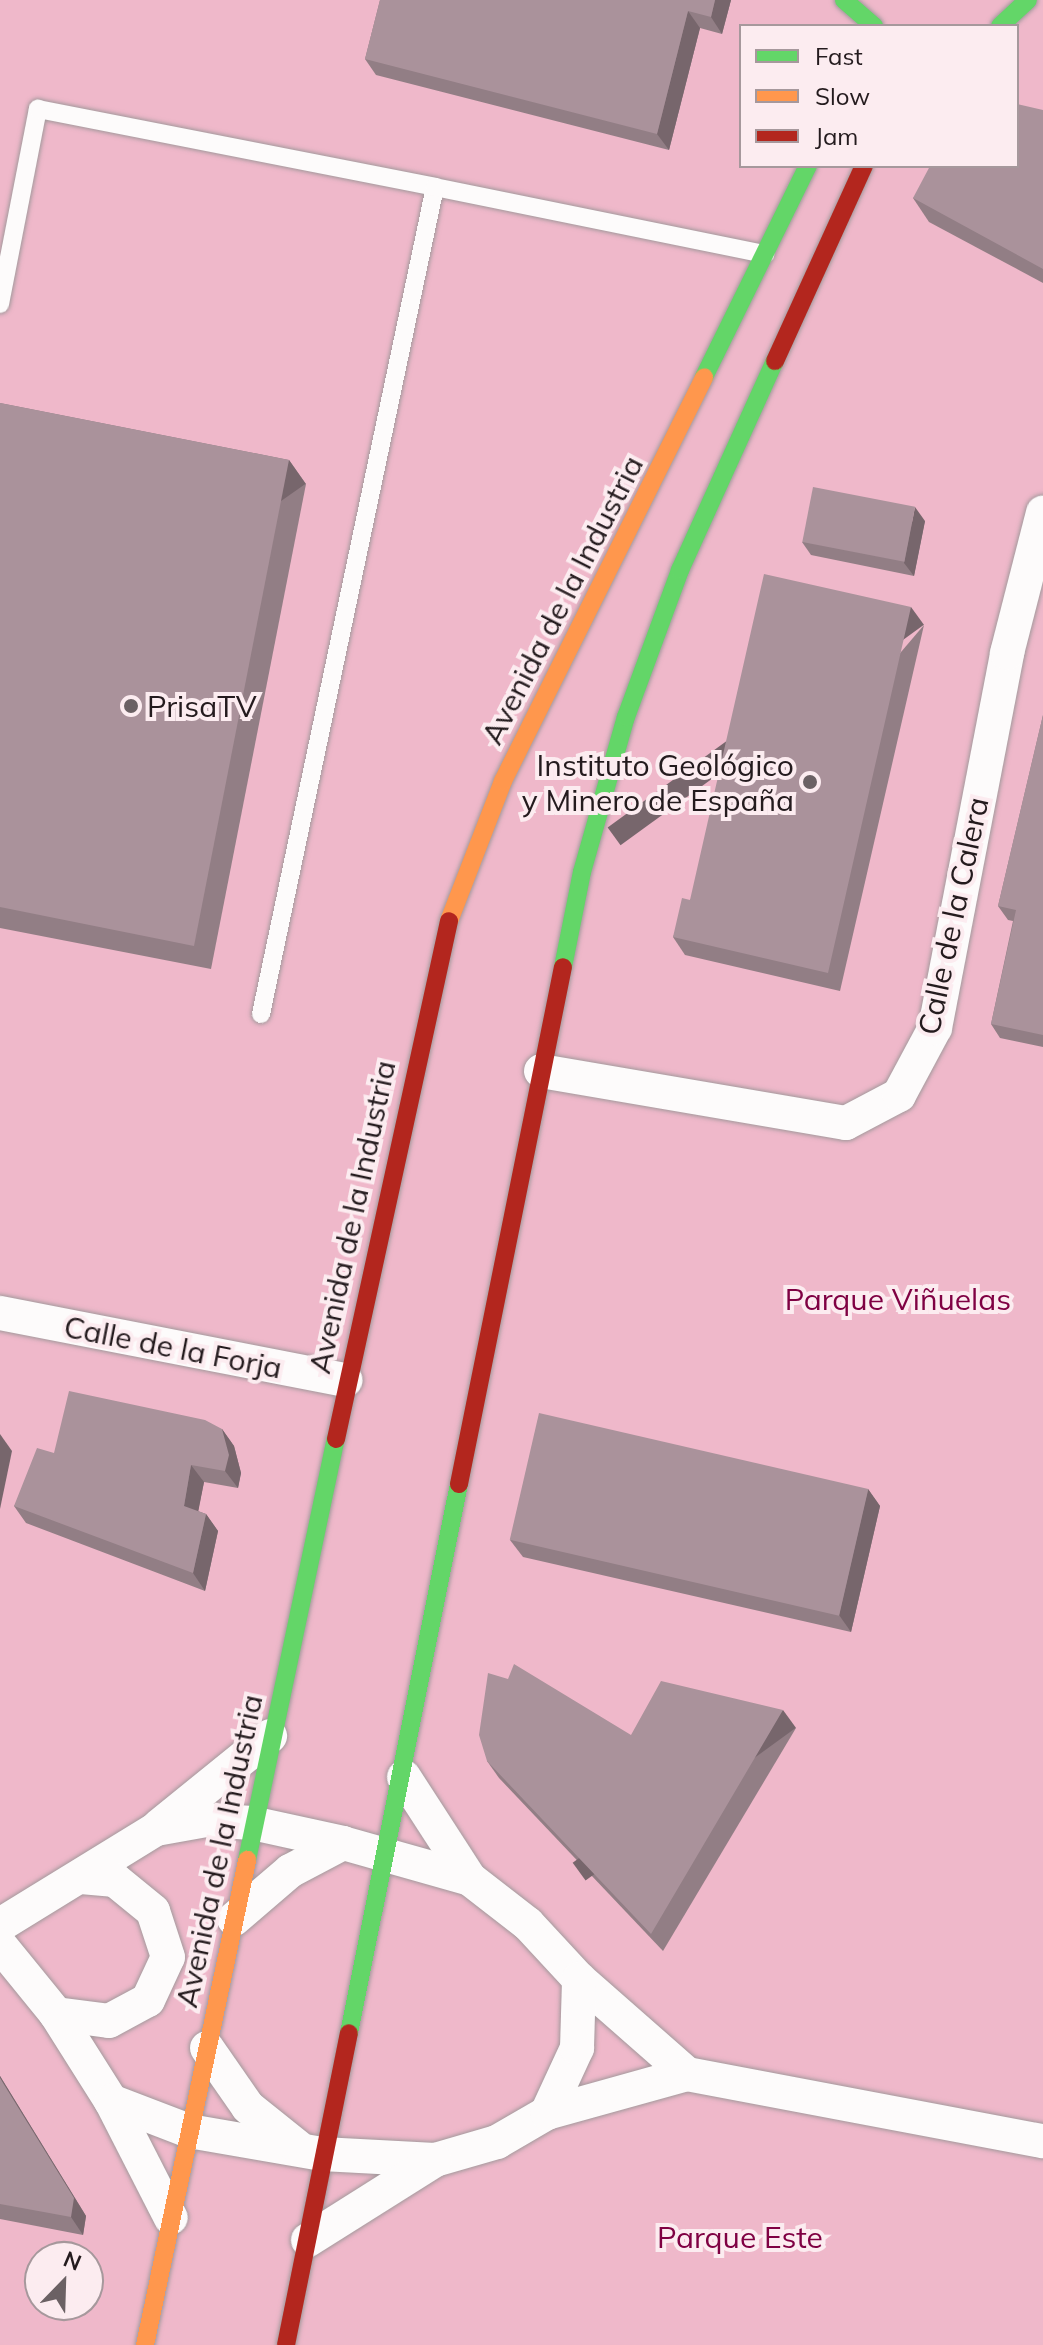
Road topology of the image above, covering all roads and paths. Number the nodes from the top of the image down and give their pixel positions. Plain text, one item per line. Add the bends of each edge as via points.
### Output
1 (844, 0) edge
2 (1028, 0) edge
3 (866, 24) edge
4 (1002, 24) edge
5 (807, 168) edge
6 (863, 168) edge
7 (435, 187) junction
8 (768, 254) junction
9 (0, 304) edge
10 (1043, 513) edge
11 (261, 1014) dead end
12 (541, 1071) junction
13 (0, 1313) edge
14 (346, 1380) junction
15 (270, 1736) junction
16 (404, 1777) junction
17 (252, 1823) junction
18 (156, 1829) junction
19 (343, 1843) junction
20 (387, 1857) junction
21 (81, 1877) junction
22 (470, 1879) junction
23 (234, 1919) junction
24 (0, 1925) edge
25 (0, 1945) edge
26 (579, 1979) junction
27 (56, 2014) junction
28 (207, 2048) junction
29 (687, 2074) junction
30 (111, 2101) junction
31 (547, 2113) junction
32 (189, 2131) junction
33 (1043, 2141) edge
34 (311, 2151) junction
35 (435, 2160) junction
36 (171, 2218) junction
37 (308, 2240) junction
38 (145, 2345) edge
39 (286, 2345) edge

1 - 3 street
2 - 4 street
5 - 8 street, Avenida de la Industria
6 - 12 street via 680,570 626,717 582,872
7 - 8 lane
7 - 9 lane via 38,109
7 - 11 lane
8 - 14 street, Avenida de la Industria via 503,781 440,944
10 - 12 street, Calle de la Calera via 1007,653 935,1028 899,1095 846,1123
12 - 16 street
13 - 14 street, Calle de la Forja
14 - 15 street, Avenida de la Industria
15 - 17 street, Avenida de la Industria
15 - 18 street
16 - 20 street
16 - 22 street
17 - 18 street via 206,1820
17 - 19 street
17 - 23 street, Avenida de la Industria
18 - 21 street
19 - 20 street
19 - 23 street via 290,1871
20 - 22 street
20 - 34 street
21 - 24 street
21 - 27 street via 115,1880 153,1911 168,1957 148,2000 109,2021
22 - 26 street via 528,1924
23 - 28 street, Avenida de la Industria
25 - 27 street
26 - 29 street
26 - 31 street via 577,2048
27 - 30 street
28 - 32 street, Avenida de la Industria
28 - 34 street via 248,2107
29 - 31 street
29 - 33 street
30 - 32 street
30 - 36 street
31 - 35 street via 497,2142
32 - 34 street
32 - 36 street, Avenida de la Industria
34 - 35 street
34 - 37 street
35 - 37 street
36 - 38 street, Avenida de la Industria
37 - 39 street

